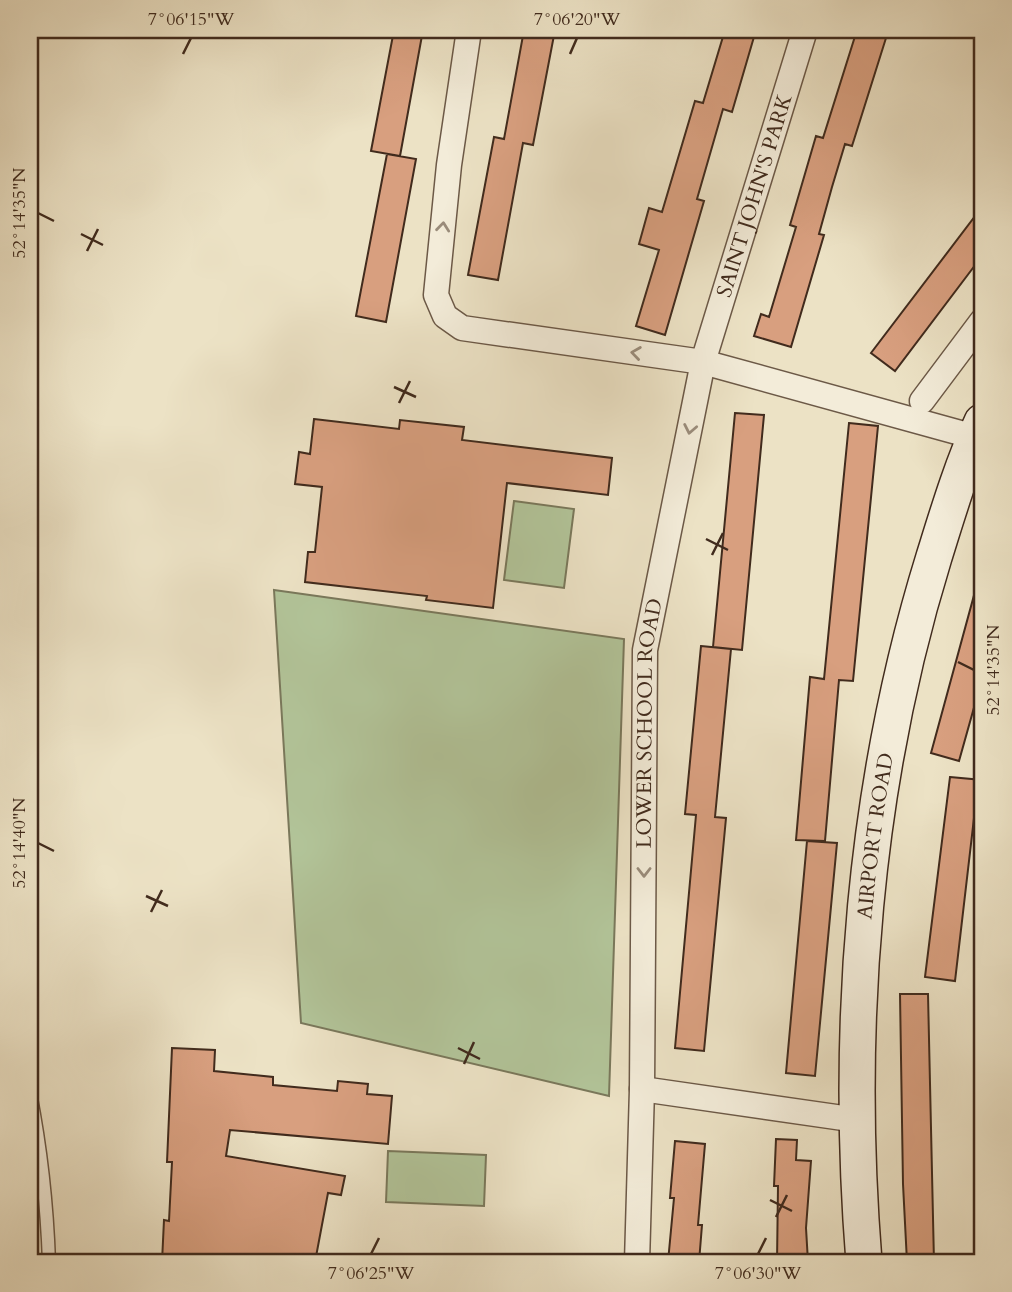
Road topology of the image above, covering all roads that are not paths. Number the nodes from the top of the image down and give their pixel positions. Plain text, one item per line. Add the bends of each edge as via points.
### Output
1 (468, 30) edge
2 (805, 30) edge
3 (982, 321) edge
4 (703, 362) junction
5 (922, 401) dead end
6 (979, 430) edge
7 (642, 1089) junction
8 (30, 1093) edge
9 (857, 1119) junction
10 (49, 1262) edge
11 (637, 1262) edge
12 (864, 1262) edge

4 -> 1 street via 462,328 445,316 436,295
2 - 4 street, SAINT JOHN'S PARK
3 - 5 street
4 - 6 street
4 -> 7 street, LOWER SCHOOL ROAD via 645,650
6 - 9 main road, AIRPORT ROAD via 921,599 887,744 865,924
7 - 9 street
7 - 11 street, LOWER SCHOOL ROAD
8 - 10 lane via 42,1167
9 - 12 main road, AIRPORT ROAD

